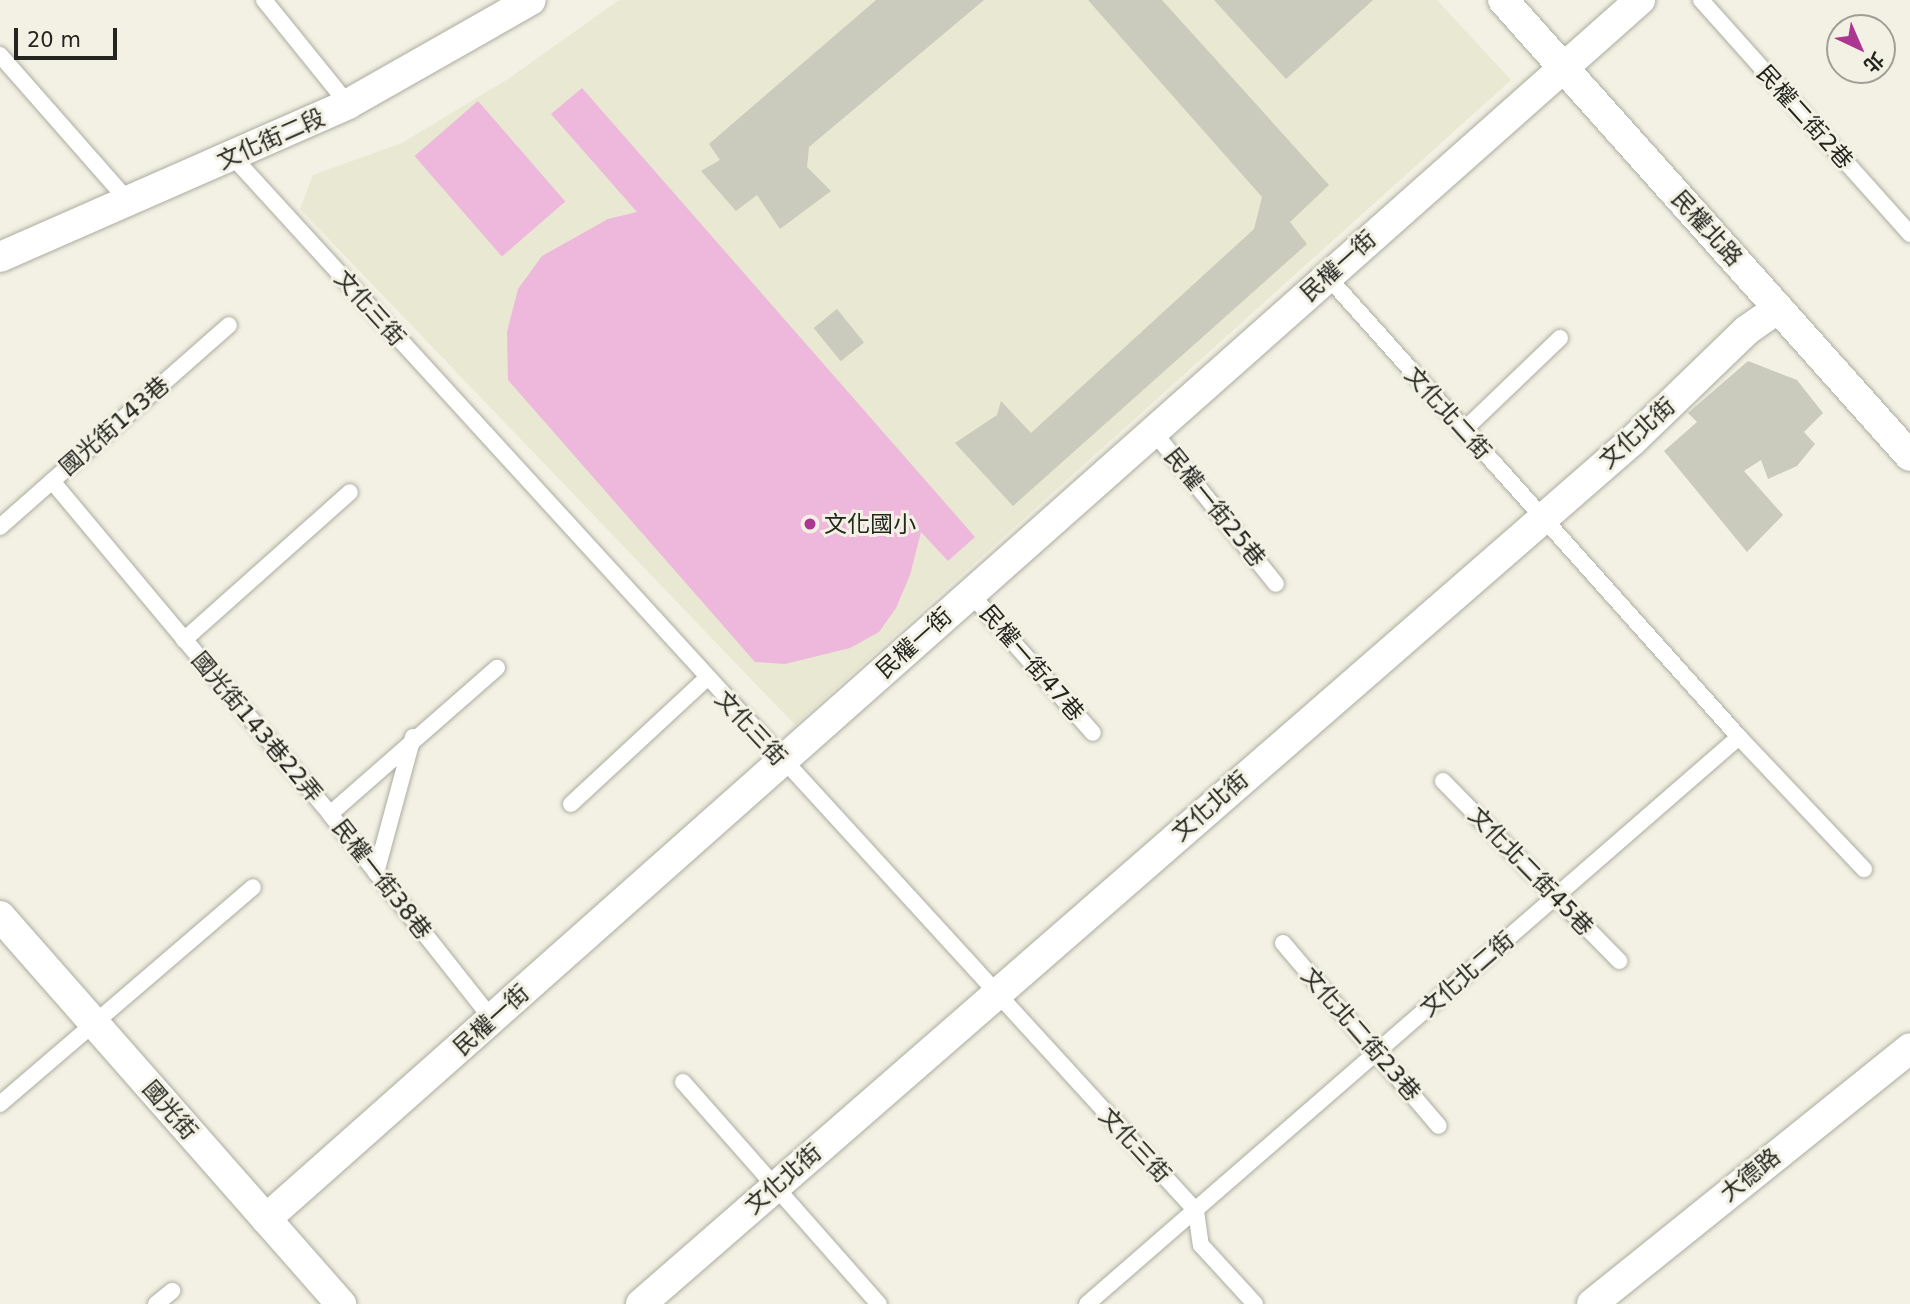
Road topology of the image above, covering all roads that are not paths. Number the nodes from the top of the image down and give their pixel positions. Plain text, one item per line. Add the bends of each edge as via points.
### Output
1 (264, 0) edge
2 (1503, 0) edge
3 (1640, 0) edge
4 (1701, 0) edge
5 (521, 3) edge
6 (0, 55) edge
7 (1562, 67) junction
8 (348, 104) junction
9 (233, 157) junction
10 (129, 202) junction
11 (1910, 234) edge
12 (0, 257) edge
13 (1326, 276) junction
14 (1778, 308) junction
15 (229, 325) dead end
16 (1560, 338) dead end
17 (1464, 430) junction
18 (1153, 431) junction
19 (1910, 456) edge
20 (52, 481) junction
21 (350, 492) dead end
22 (1541, 516) junction
23 (0, 527) edge
24 (1276, 584) dead end
25 (970, 593) junction
26 (184, 640) junction
27 (498, 667) dead end
28 (706, 679) junction
29 (1093, 733) dead end
30 (413, 737) junction
31 (1739, 737) junction
32 (782, 761) junction
33 (1443, 781) dead end
34 (571, 804) dead end
35 (330, 814) junction
36 (1864, 869) dead end
37 (376, 873) junction
38 (253, 887) dead end
39 (1556, 896) junction
40 (0, 916) edge
41 (1283, 943) dead end
42 (1619, 961) dead end
43 (996, 993) junction
44 (492, 1018) junction
45 (94, 1023) junction
46 (1910, 1048) edge
47 (1377, 1053) junction
48 (683, 1082) dead end
49 (0, 1104) edge
50 (1439, 1125) dead end
51 (776, 1185) junction
52 (1196, 1211) junction
53 (267, 1219) junction
54 (172, 1290) dead end
55 (156, 1304) edge
56 (341, 1304) edge
57 (641, 1304) edge
58 (879, 1304) edge
59 (1087, 1304) edge
60 (1255, 1304) edge
61 (1592, 1304) edge

1 - 8 lane
2 - 7 street, 民權北路
3 - 7 street, 民權一街
4 - 11 lane, 民權二街2巷
5 - 8 street, 文化街二段
6 - 10 lane
7 - 13 street, 民權一街
7 - 14 street, 民權北路
8 - 9 street, 文化街二段
9 - 10 street, 文化街二段
9 - 28 lane, 文化三街
10 - 12 street, 文化街二段
13 - 17 lane, 文化北二街
13 - 18 street, 民權一街
14 - 19 street, 民權北路
14 - 22 street, 文化北街 via 1747,330 1631,442
15 - 20 lane, 國光街143巷
16 - 17 lane
17 - 22 lane, 文化北二街
18 - 24 lane, 民權一街25巷
18 - 25 street, 民權一街
20 - 23 lane, 國光街143巷
20 - 26 lane, 國光街143巷22弄
21 - 26 lane, 國光街143巷22弄
22 - 31 lane, 文化北二街
22 - 43 street, 文化北街
25 - 29 lane, 民權一街47巷
25 - 32 street, 民權一街
26 - 35 lane, 國光街143巷22弄
27 - 30 lane, 民權一街38巷
28 - 32 lane, 文化三街
28 - 34 lane
30 - 35 lane, 民權一街38巷
30 - 37 lane
31 - 36 lane, 文化北二街
31 - 39 lane, 文化北二街
32 - 43 lane, 文化三街
32 - 44 street, 民權一街
33 - 39 lane, 文化北二街45巷
35 - 37 lane, 民權一街38巷
37 - 44 lane, 民權一街38巷
38 - 45 lane
39 - 42 lane, 文化北二街45巷
39 - 47 lane, 文化北二街
40 - 45 street, 國光街
41 - 47 lane, 文化北二街23巷
43 - 51 street, 文化北街
43 - 52 lane, 文化三街
44 - 53 street, 民權一街
45 - 49 lane
45 - 53 street, 國光街
46 - 61 street, 大德路
47 - 50 lane, 文化北二街23巷
47 - 52 lane, 文化北二街
48 - 51 lane
51 - 57 street, 文化北街
51 - 58 lane
52 - 59 lane, 文化北二街
52 - 60 lane via 1201,1245
53 - 56 street, 國光街
54 - 55 lane

